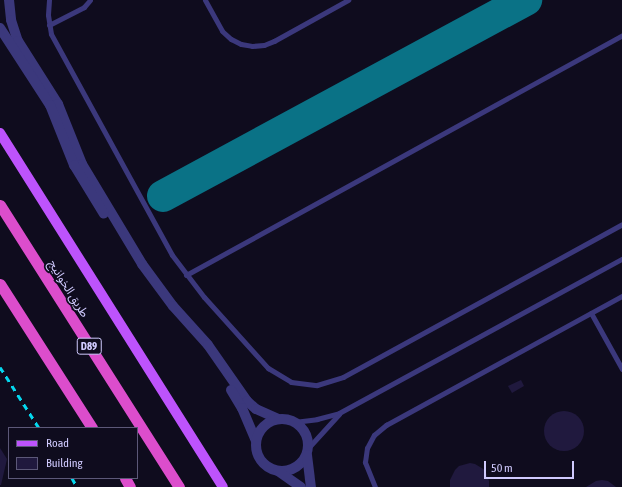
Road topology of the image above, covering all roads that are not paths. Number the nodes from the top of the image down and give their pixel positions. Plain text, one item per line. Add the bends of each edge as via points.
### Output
1 (8, 0) edge
2 (49, 0) edge
3 (90, 0) edge
4 (205, 0) edge
5 (348, 0) edge
6 (0, 7) edge
7 (49, 25) junction
8 (0, 28) edge
9 (622, 35) edge
10 (1, 133) edge
11 (0, 205) edge
12 (622, 224) edge
13 (622, 259) edge
14 (186, 275) junction
15 (0, 284) edge
16 (622, 296) edge
17 (591, 313) junction
18 (622, 368) edge
19 (339, 413) junction
20 (278, 419) junction
21 (294, 422) junction
22 (91, 427) edge
23 (256, 440) junction
24 (308, 451) junction
25 (278, 472) junction
26 (179, 487) edge
27 (223, 487) edge
28 (301, 487) edge
29 (311, 487) edge
30 (375, 487) edge

1 - 6 street
1 - 20 street via 18,41 58,104 82,164 142,264 173,306 208,345 247,401 256,409
2 - 7 lane
3 - 7 lane via 84,7
4 - 5 lane via 222,31 230,39 252,46 274,41
7 - 14 lane via 51,34 127,173 172,255
8 - 23 street via 50,105 72,160 99,206 152,289 219,370 242,408
9 - 14 lane
10 - 27 main road
11 - 26 highway, طريق الخوانيج / D89
12 - 14 lane via 343,377 317,385 291,382 268,368
13 - 19 lane
15 - 22 highway
16 - 17 lane
17 - 18 lane
17 - 30 lane via 386,425 374,435 367,448 366,462
19 - 21 lane
19 - 24 lane
20 - 21 street
20 - 23 street via 266,424
21 - 24 street via 306,435
23 - 25 street via 258,457 270,469
24 - 25 street via 302,463 295,468
24 - 29 street
25 - 28 street

